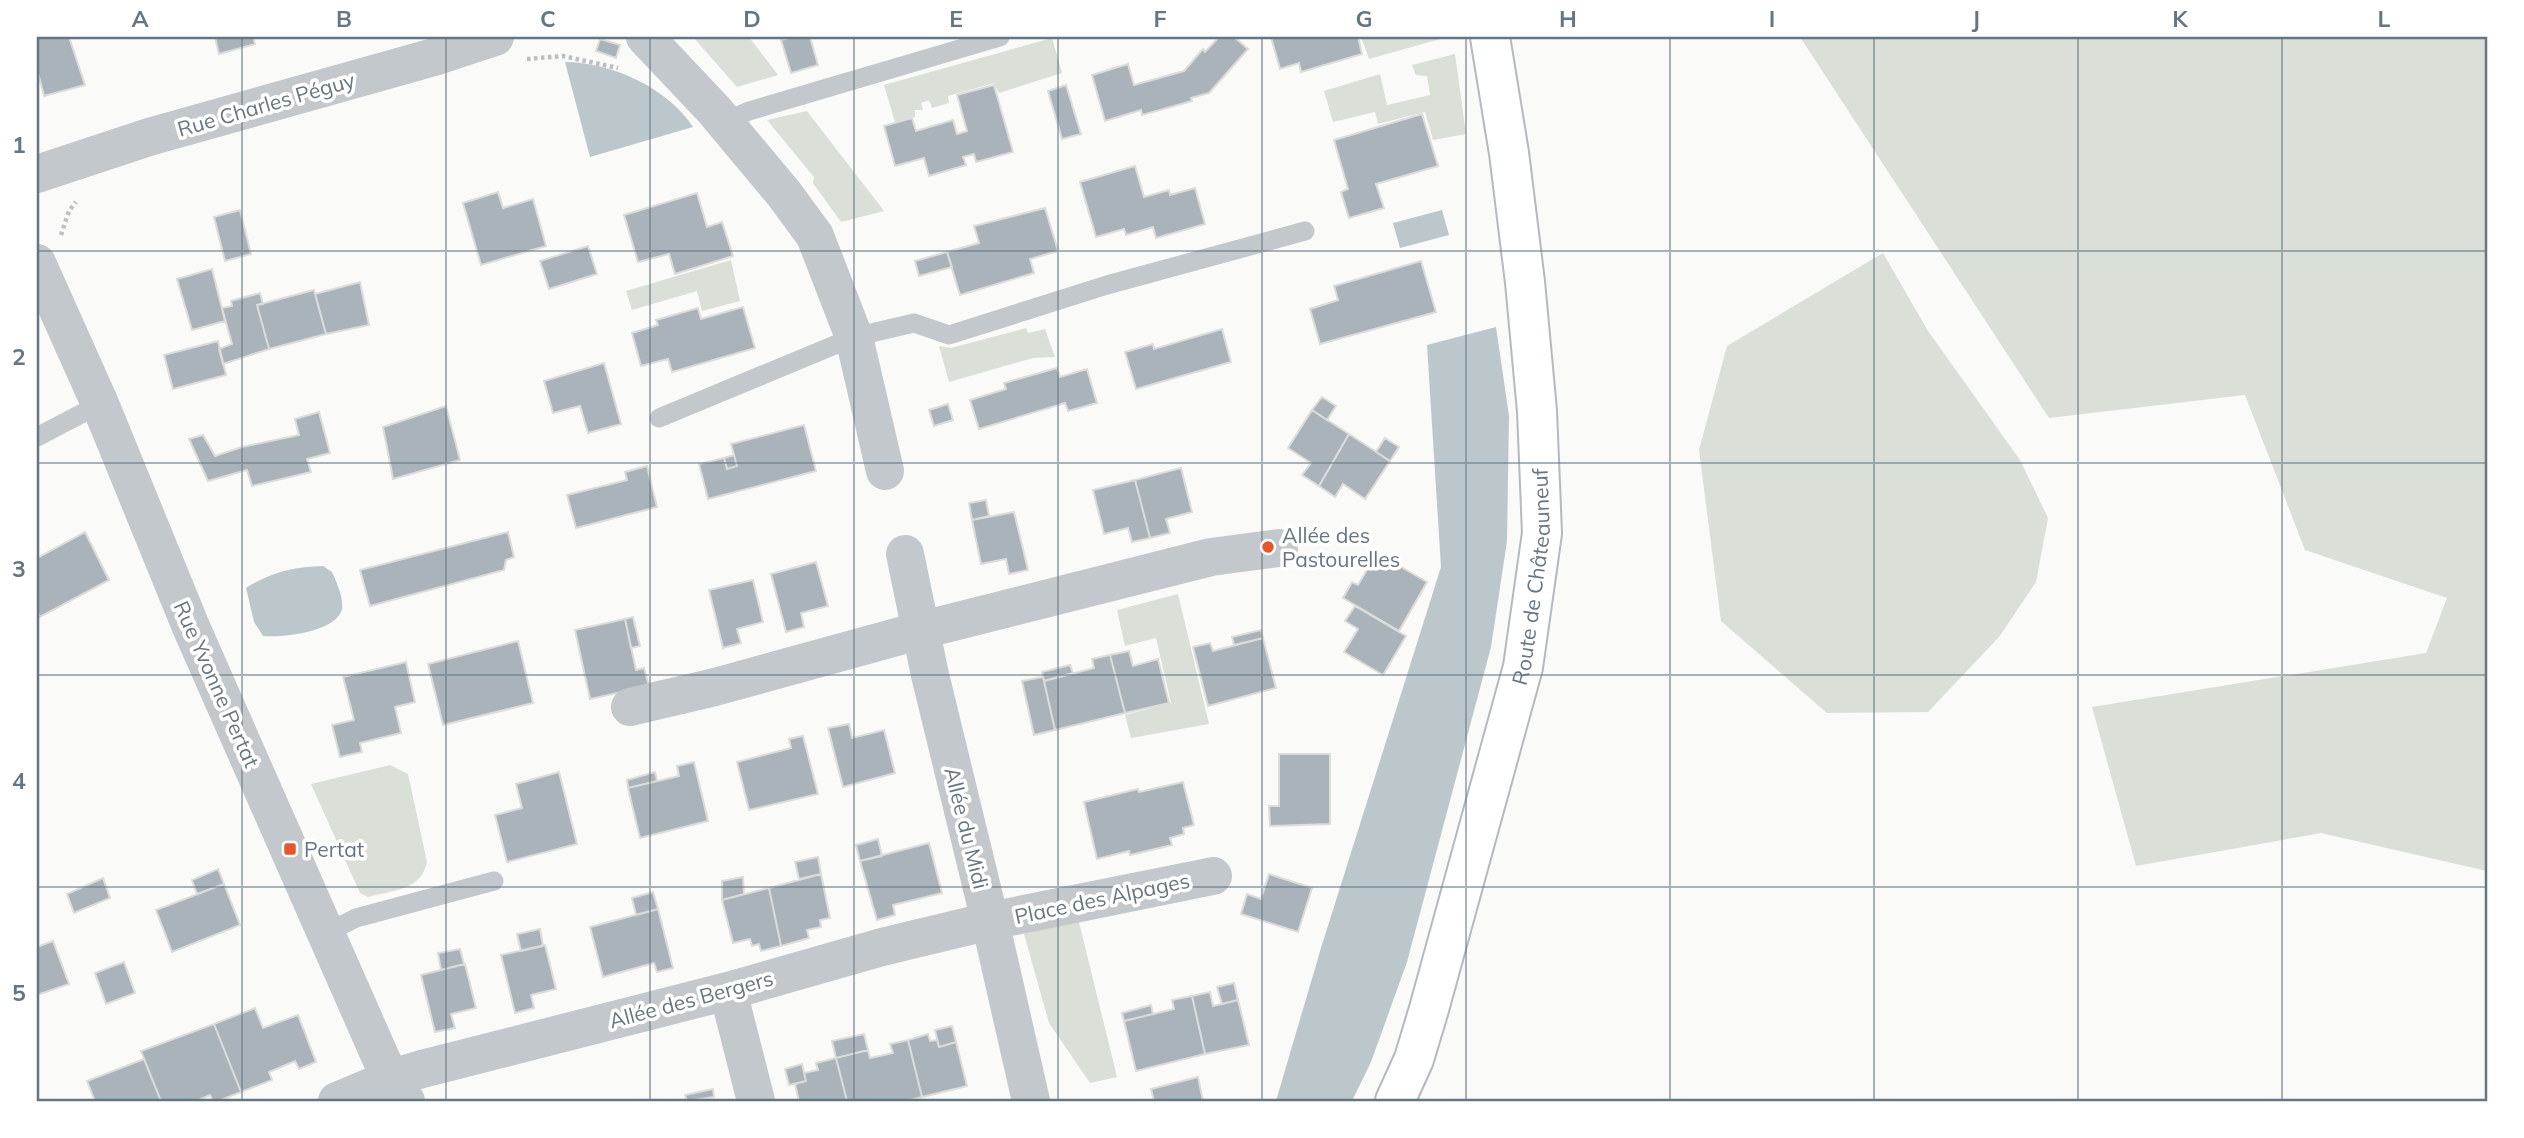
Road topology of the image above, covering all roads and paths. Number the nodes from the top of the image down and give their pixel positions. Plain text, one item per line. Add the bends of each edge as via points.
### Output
1 (495, 37) edge
2 (645, 37) edge
3 (1000, 37) edge
4 (1490, 37) edge
5 (724, 122) junction
6 (37, 174) edge
7 (1305, 231) dead end
8 (37, 262) edge
9 (854, 337) junction
10 (100, 404) junction
11 (659, 418) dead end
12 (37, 437) edge
13 (886, 471) dead end
14 (1279, 548) dead end
15 (905, 554) dead end
16 (922, 630) junction
17 (630, 707) dead end
18 (1213, 876) dead end
19 (494, 881) dead end
20 (990, 921) junction
21 (326, 933) junction
22 (728, 990) junction
23 (399, 1090) edge
24 (337, 1101) edge
25 (755, 1101) edge
26 (1031, 1101) edge
27 (1395, 1101) edge

1 - 6 street, Rue Charles Péguy
2 - 5 street
3 - 5 lane
4 - 27 main road, Route de Châteauneuf via 1525,282 1542,533 1523,667 1429,1009
5 - 9 street via 815,236
7 - 9 lane via 1107,285 949,335 914,323
8 - 10 street, Rue Yvonne Pertat
9 - 11 lane
9 - 13 street
10 - 12 lane
10 - 21 street, Rue Yvonne Pertat via 191,627
14 - 16 street via 1211,557
15 - 16 street, Allée du Midi
16 - 17 street
16 - 20 street, Allée du Midi
18 - 20 street, Place des Alpages
19 - 21 lane via 356,918
20 - 22 street, Allée des Bergers
20 - 26 street, Allée du Midi
21 - 23 street, Rue Yvonne Pertat
22 - 23 street, Allée des Bergers
22 - 25 street
23 - 24 street, Allée des Bergers

